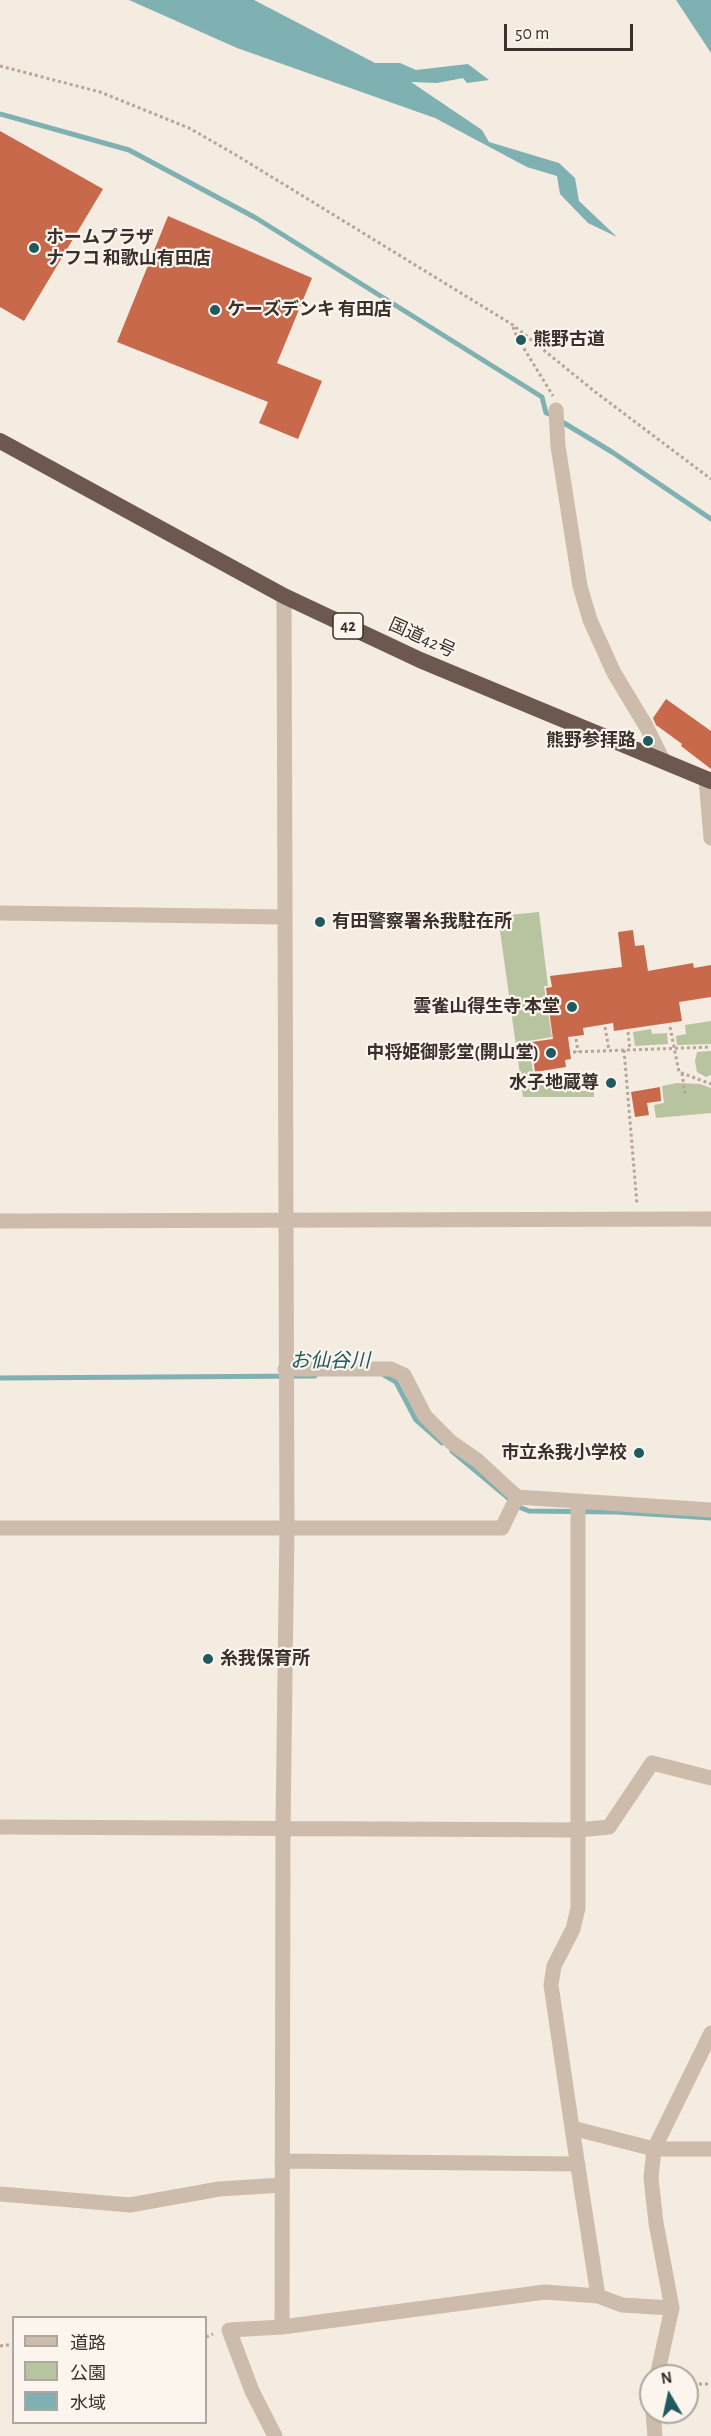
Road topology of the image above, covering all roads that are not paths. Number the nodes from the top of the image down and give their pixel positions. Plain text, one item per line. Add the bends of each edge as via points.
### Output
1 (556, 410) road end
2 (0, 441) edge
3 (284, 596) junction
4 (664, 762) junction
5 (709, 780) edge
6 (711, 838) edge
7 (0, 913) edge
8 (284, 916) junction
9 (711, 1219) edge
10 (0, 1221) edge
11 (284, 1221) junction
12 (285, 1369) junction
13 (517, 1497) junction
14 (578, 1502) junction
15 (711, 1510) edge
16 (286, 1527) junction
17 (0, 1528) edge
18 (711, 1778) edge
19 (0, 1827) edge
20 (283, 1827) junction
21 (579, 1830) junction
22 (711, 2033) edge
23 (572, 2128) junction
24 (654, 2149) junction
25 (711, 2149) edge
26 (282, 2161) junction
27 (578, 2164) junction
28 (282, 2185) junction
29 (0, 2194) edge
30 (598, 2296) junction
31 (672, 2308) junction
32 (282, 2327) junction
33 (660, 2364) edge
34 (275, 2436) edge

1 - 4 street via 580,585 588,612 614,673
2 - 3 highway, 国道42号 / 42
3 - 4 highway, 国道42号 / 42 via 420,660
3 - 8 street
4 - 5 highway, 国道42号 / 42
5 - 6 street
7 - 8 street
8 - 11 street
9 - 11 street
10 - 11 street
11 - 12 street
12 - 13 street via 391,1369 404,1375 425,1416
12 - 16 street
13 - 14 street
13 - 16 street via 502,1528
14 - 15 street
14 - 21 street
16 - 17 street
16 - 20 street
18 - 21 street via 652,1763 609,1827
19 - 20 street
20 - 21 street
20 - 26 street
21 - 23 street via 579,1908 554,1966 552,1985
22 - 24 street
23 - 24 street
23 - 27 street
24 - 25 street
24 - 31 street via 651,2178 656,2223
26 - 27 street
26 - 28 street
27 - 30 street
28 - 29 street via 219,2189 130,2205
28 - 32 street
30 - 31 street via 622,2305
30 - 32 street via 545,2292
31 - 33 street
32 - 34 street via 229,2330 252,2391

